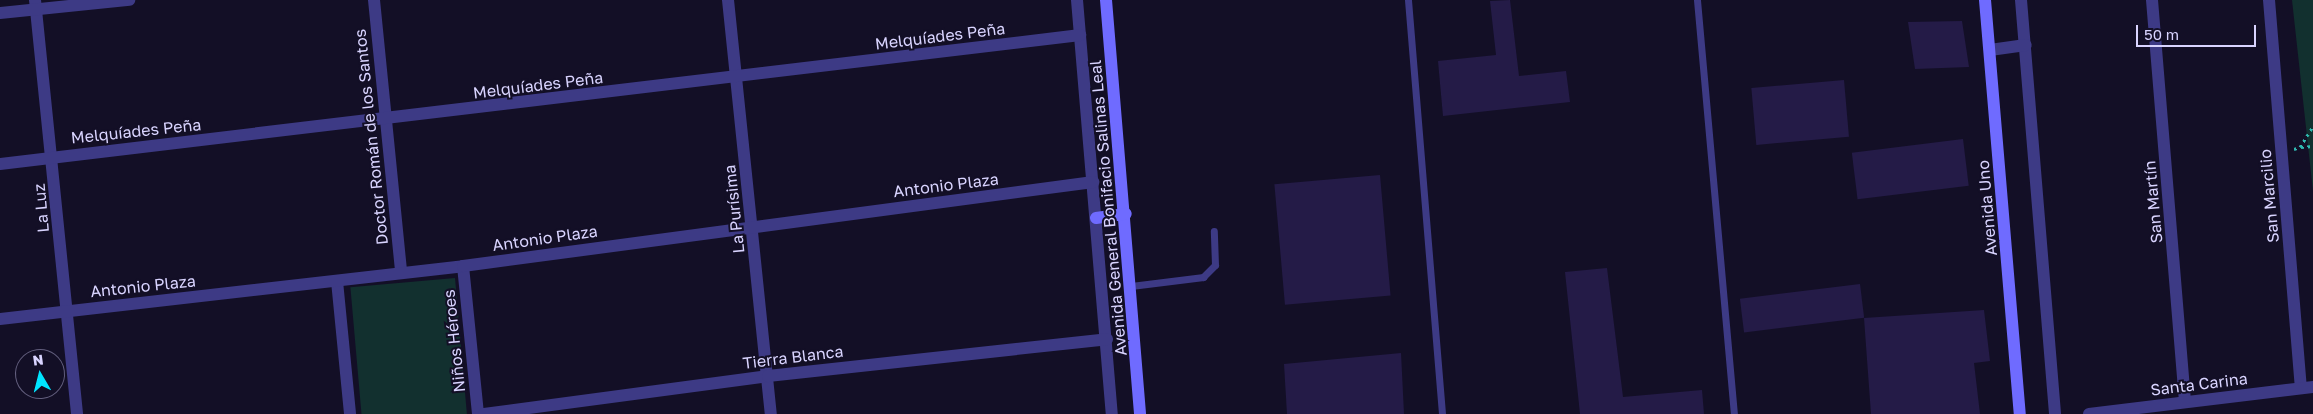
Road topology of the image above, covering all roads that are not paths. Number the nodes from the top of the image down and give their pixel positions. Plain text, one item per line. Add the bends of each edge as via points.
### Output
1 (129, 0) edge
2 (374, 0) edge
3 (728, 0) edge
4 (1077, 0) edge
5 (1106, 0) edge
6 (1408, 0) edge
7 (1697, 0) edge
8 (1985, 0) edge
9 (2021, 0) edge
10 (2152, 0) edge
11 (2269, 0) edge
12 (36, 4) edge
13 (0, 13) edge
14 (1080, 35) junction
15 (2026, 45) junction
16 (1990, 50) junction
17 (736, 77) junction
18 (387, 119) junction
19 (52, 157) junction
20 (0, 164) edge
21 (1093, 182) junction
22 (1126, 214) junction
23 (1096, 218) junction
24 (753, 226) junction
25 (1214, 231) dead end
26 (463, 266) junction
27 (400, 272) junction
28 (337, 281) junction
29 (1131, 286) junction
30 (67, 310) junction
31 (0, 319) edge
32 (1107, 339) junction
33 (768, 376) junction
34 (2307, 388) edge
35 (2185, 401) junction
36 (76, 414) edge
37 (350, 414) edge
38 (478, 414) edge
39 (484, 414) edge
40 (771, 414) edge
41 (1112, 414) edge
42 (1140, 414) edge
43 (1442, 414) edge
44 (1734, 414) edge
45 (2020, 414) edge
46 (2055, 414) edge
47 (2088, 414) edge

1 - 12 street
2 - 18 street, Doctor Román de los Santos
3 - 17 street, La Purísima
4 - 14 street
5 - 22 street, Avenida General Bonifacio Salinas Leal
6 - 43 lane
7 - 44 lane
8 - 16 street, Avenida Uno
9 - 15 street
10 - 35 street, San Martín
11 - 34 street, San Marcilio
12 - 13 street
12 - 19 street, La Luz
14 - 17 street, Melquíades Peña
14 - 21 street
15 - 16 street
15 - 46 street
16 - 45 street, Avenida Uno
17 - 18 street, Melquíades Peña
17 - 24 street, La Purísima
18 - 19 street, Melquíades Peña
18 - 27 street, Doctor Román de los Santos
19 - 20 street, Melquíades Peña
19 - 30 street, La Luz
21 - 23 street
21 - 24 street, Antonio Plaza
22 - 23 street
22 - 29 street, Avenida General Bonifacio Salinas Leal
23 - 32 street
24 - 26 street, Antonio Plaza
24 - 33 street, La Purísima
25 - 29 lane via 1215,265 1203,277
26 - 27 street, Antonio Plaza
26 - 38 street, Niños Héroes
27 - 28 street, Antonio Plaza
28 - 30 street, Antonio Plaza
28 - 37 street
29 - 42 street, Avenida General Bonifacio Salinas Leal
30 - 31 street, Antonio Plaza
30 - 36 street, La Luz
32 - 33 street, Tierra Blanca
32 - 41 street
33 - 39 street, Tierra Blanca
33 - 40 street, La Purísima
34 - 35 street, Santa Carina
35 - 47 street, Santa Carina

